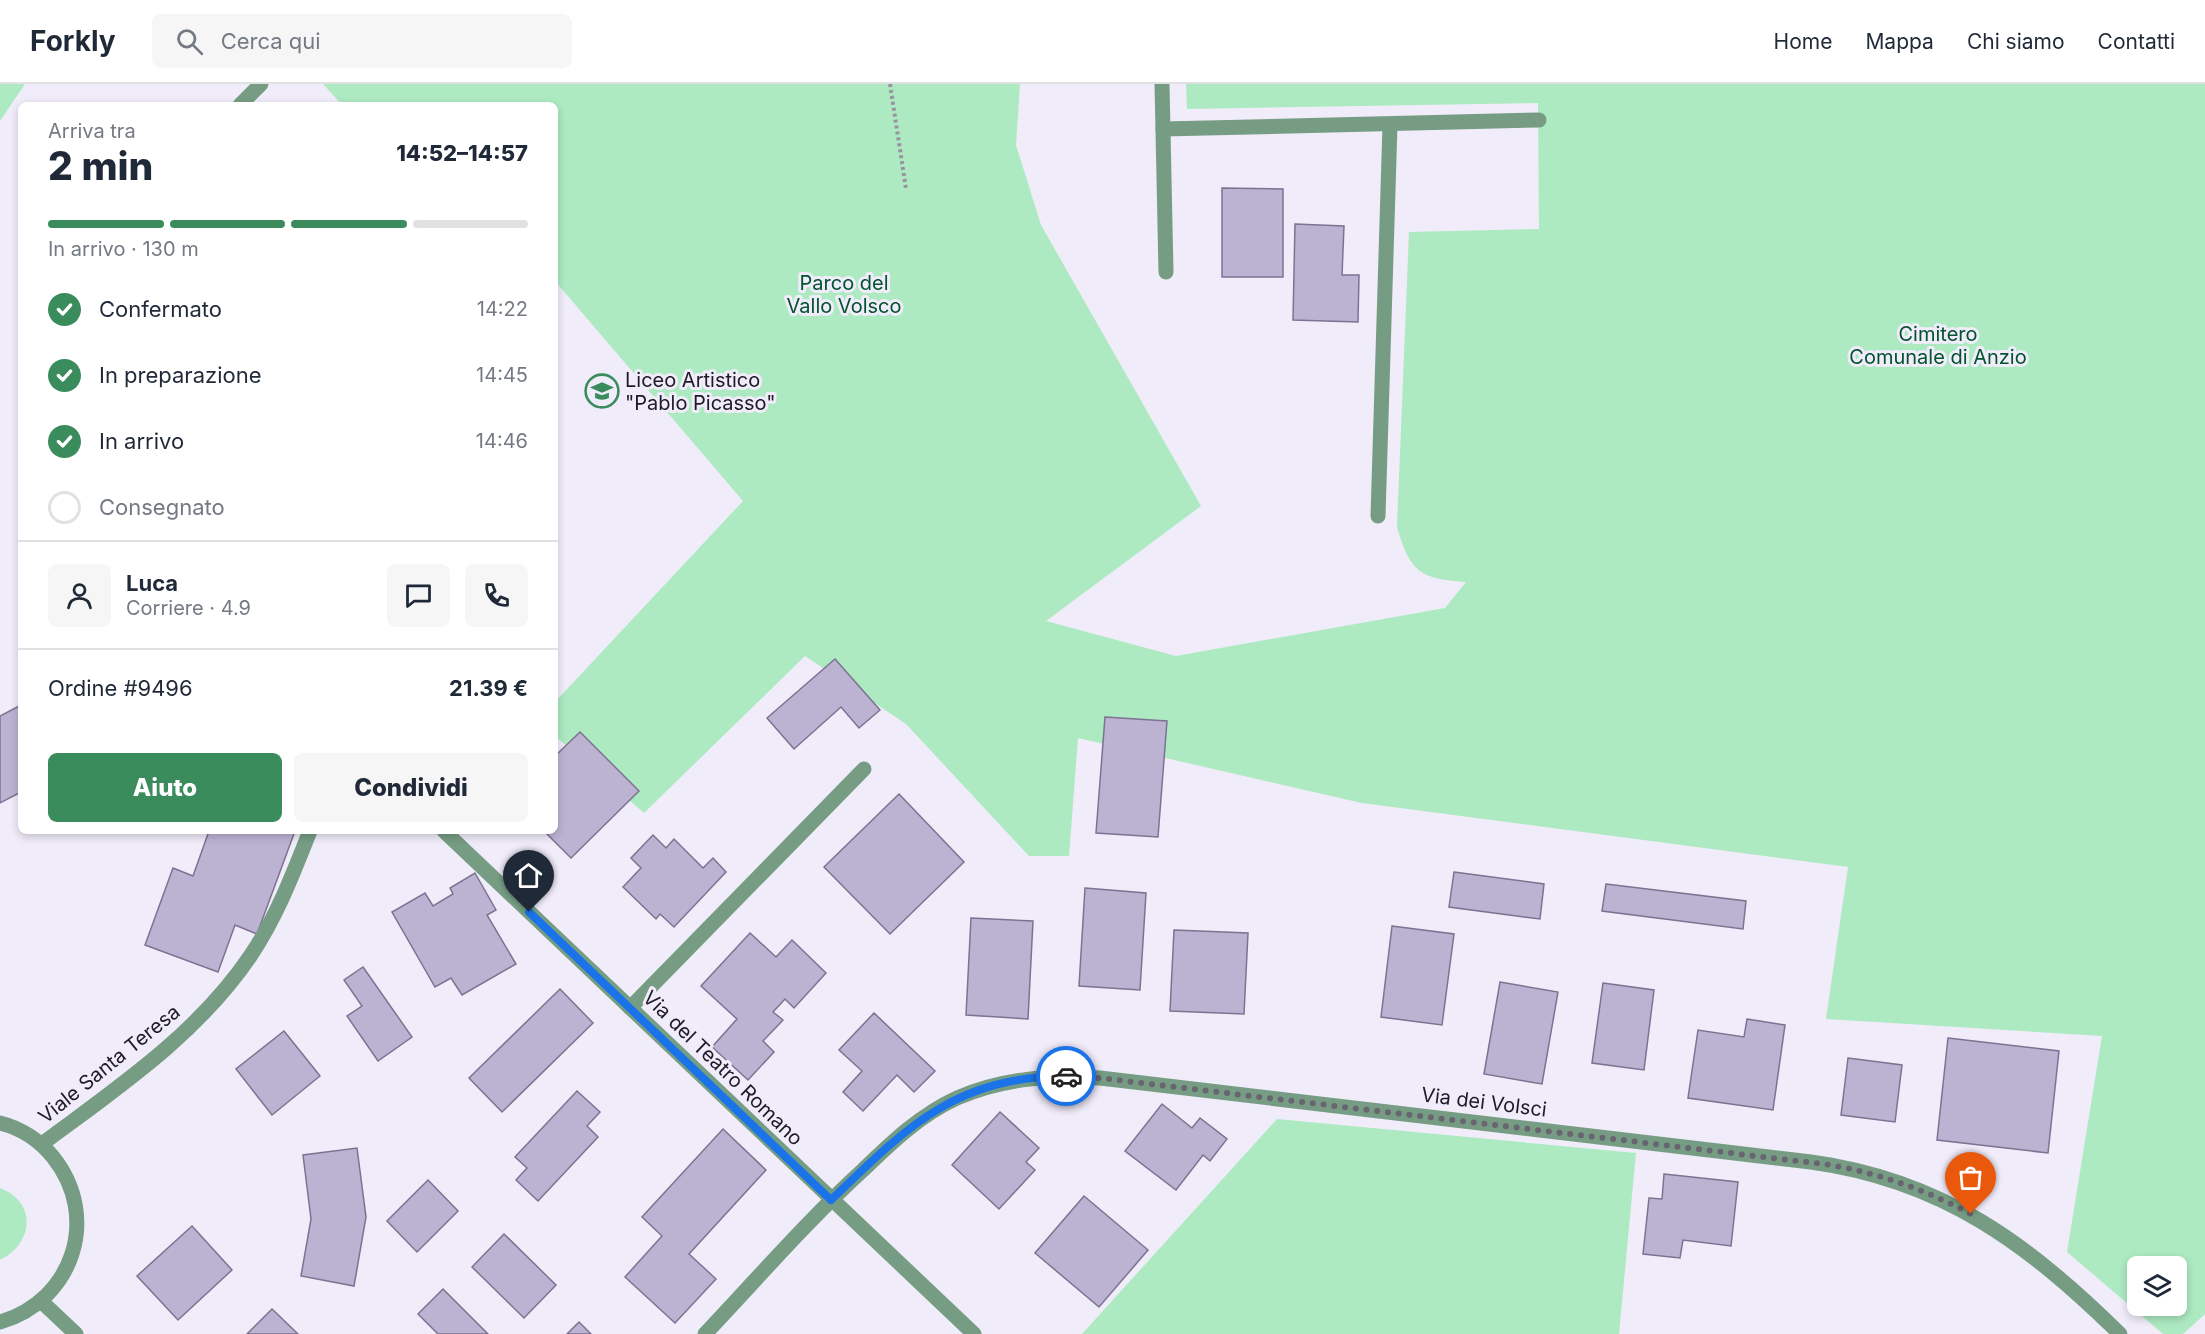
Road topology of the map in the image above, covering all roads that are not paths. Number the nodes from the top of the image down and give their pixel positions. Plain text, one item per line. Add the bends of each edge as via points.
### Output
1 (261, 84) edge
2 (1162, 84) edge
3 (243, 102) edge
4 (1539, 120) dead end
5 (1390, 125) junction
6 (1163, 129) junction
7 (1166, 272) dead end
8 (1378, 516) dead end
9 (864, 769) dead end
10 (309, 834) edge
11 (447, 834) edge
12 (630, 1008) junction
13 (0, 1124) edge
14 (42, 1144) junction
15 (831, 1200) junction
16 (42, 1302) junction
17 (0, 1322) edge
18 (2110, 1331) edge
19 (76, 1334) edge
20 (705, 1334) edge
21 (974, 1334) edge

1 - 3 street
2 - 6 street
4 - 5 street
5 - 6 street
5 - 8 street
6 - 7 street
9 - 12 street
10 - 14 street, Viale Santa Teresa via 272,920 212,1005 159,1055
11 - 12 street, Via del Teatro Romano
12 - 15 street, Via del Teatro Romano
13 - 14 street
14 - 16 street via 64,1172 76,1205 76,1241 64,1274
15 - 18 street, Via dei Volsci via 896,1138 958,1098 1029,1078 1100,1078 1859,1170 1910,1185 1971,1214 2051,1271
15 - 20 street, Via dei Volsci
15 - 21 street, Via del Teatro Romano
16 - 17 street
16 - 19 street

